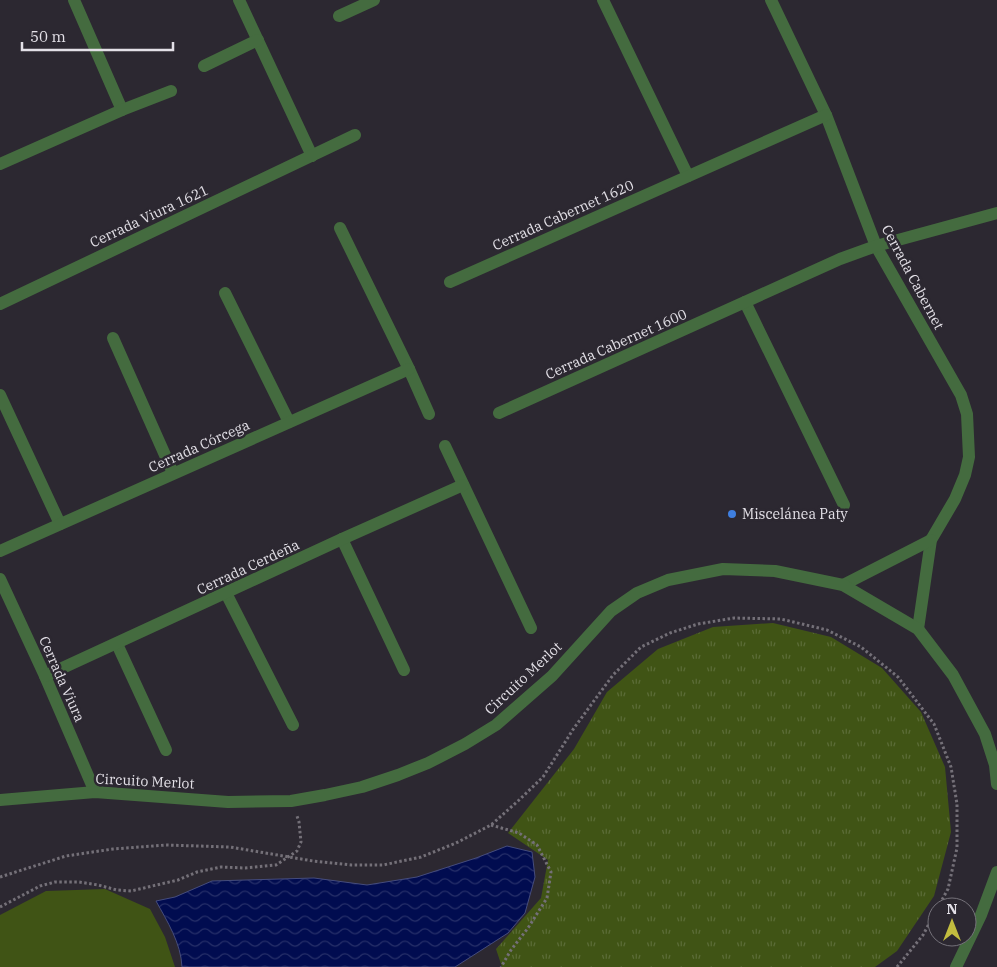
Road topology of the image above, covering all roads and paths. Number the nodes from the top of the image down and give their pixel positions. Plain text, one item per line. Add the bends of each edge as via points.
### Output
1 (74, 0) edge
2 (239, 0) edge
3 (374, 0) edge
4 (603, 0) edge
5 (771, 0) edge
6 (339, 16) dead end
7 (258, 40) junction
8 (204, 66) dead end
9 (171, 91) dead end
10 (122, 110) junction
11 (826, 115) junction
12 (355, 134) dead end
13 (312, 156) junction
14 (1, 160) edge
15 (688, 176) junction
16 (997, 213) edge
17 (340, 228) dead end
18 (876, 246) junction
19 (450, 282) dead end
20 (225, 293) dead end
21 (745, 302) junction
22 (0, 304) edge
23 (113, 338) dead end
24 (409, 368) junction
25 (0, 395) edge
26 (499, 413) dead end
27 (429, 414) dead end
28 (289, 422) junction
29 (446, 446) dead end
30 (173, 473) junction
31 (464, 485) junction
32 (844, 506) dead end
33 (60, 524) junction
34 (342, 539) junction
35 (931, 540) junction
36 (0, 550) edge
37 (0, 579) edge
38 (843, 585) junction
39 (226, 593) junction
40 (531, 628) dead end
41 (918, 629) junction
42 (117, 644) junction
43 (404, 670) dead end
44 (46, 676) junction
45 (293, 725) dead end
46 (991, 731) edge
47 (166, 750) dead end
48 (996, 765) edge
49 (997, 784) edge
50 (95, 792) junction
51 (0, 800) edge
52 (291, 801) junction
53 (491, 825) junction
54 (290, 856) junction
55 (997, 872) edge
56 (0, 877) edge
57 (944, 897) edge
58 (0, 907) edge
59 (927, 928) edge
60 (501, 967) edge
61 (897, 967) edge
62 (956, 967) edge

1 - 10 street
2 - 7 street
3 - 6 street
4 - 15 street
5 - 11 street, Cerrada Cabernet
7 - 8 street
7 - 13 street
9 - 10 street
10 - 14 street
11 - 15 street, Cerrada Cabernet 1620
11 - 18 street, Cerrada Cabernet
12 - 13 street, Cerrada Viura 1621
13 - 22 street, Cerrada Viura 1621
15 - 19 street, Cerrada Cabernet 1620
16 - 18 street, Cerrada Cabernet 1600
17 - 24 street
18 - 21 street, Cerrada Cabernet 1600
18 - 35 street, Cerrada Cabernet via 961,395 967,414 969,457 965,475 955,500
20 - 28 street
21 - 26 street, Cerrada Cabernet 1600
21 - 32 street
23 - 30 street
24 - 27 street
24 - 28 street, Cerrada Córcega
25 - 33 street
28 - 30 street, Cerrada Córcega
29 - 31 street
30 - 33 street, Cerrada Córcega
31 - 34 street, Cerrada Cerdeña
31 - 40 street
33 - 36 street, Cerrada Córcega
34 - 39 street, Cerrada Cerdeña
34 - 43 street
35 - 38 street
35 - 41 street, Cerrada Cabernet
37 - 44 street, Cerrada Viura
38 - 41 street, Circuito Merlot
38 - 52 street, Circuito Merlot via 775,572 723,569 668,580 637,593 611,611 552,676 496,725 465,744 428,763 362,787
39 - 42 street, Cerrada Cerdeña
39 - 45 street
41 - 46 street, Circuito Merlot
42 - 44 street, Cerrada Cerdeña
42 - 47 street
44 - 50 street, Cerrada Viura
46 - 48 street, Circuito Merlot
48 - 49 street, Circuito Merlot
50 - 51 street, Circuito Merlot
50 - 52 street, Circuito Merlot via 228,802
52 - 54 path via 299,822 301,842
53 - 54 path via 421,857 383,865 351,866
53 - 57 path via 543,777 613,675 641,647 698,624 734,618 781,619 827,630 861,648 898,677 934,724 951,767 957,804 956,848
53 - 60 path via 519,833 537,845 551,872 547,898
54 - 56 path via 230,847 166,845 66,856
54 - 58 path via 276,865 197,872 178,880 130,891 98,884 55,882 40,886
55 - 62 street
59 - 61 path

